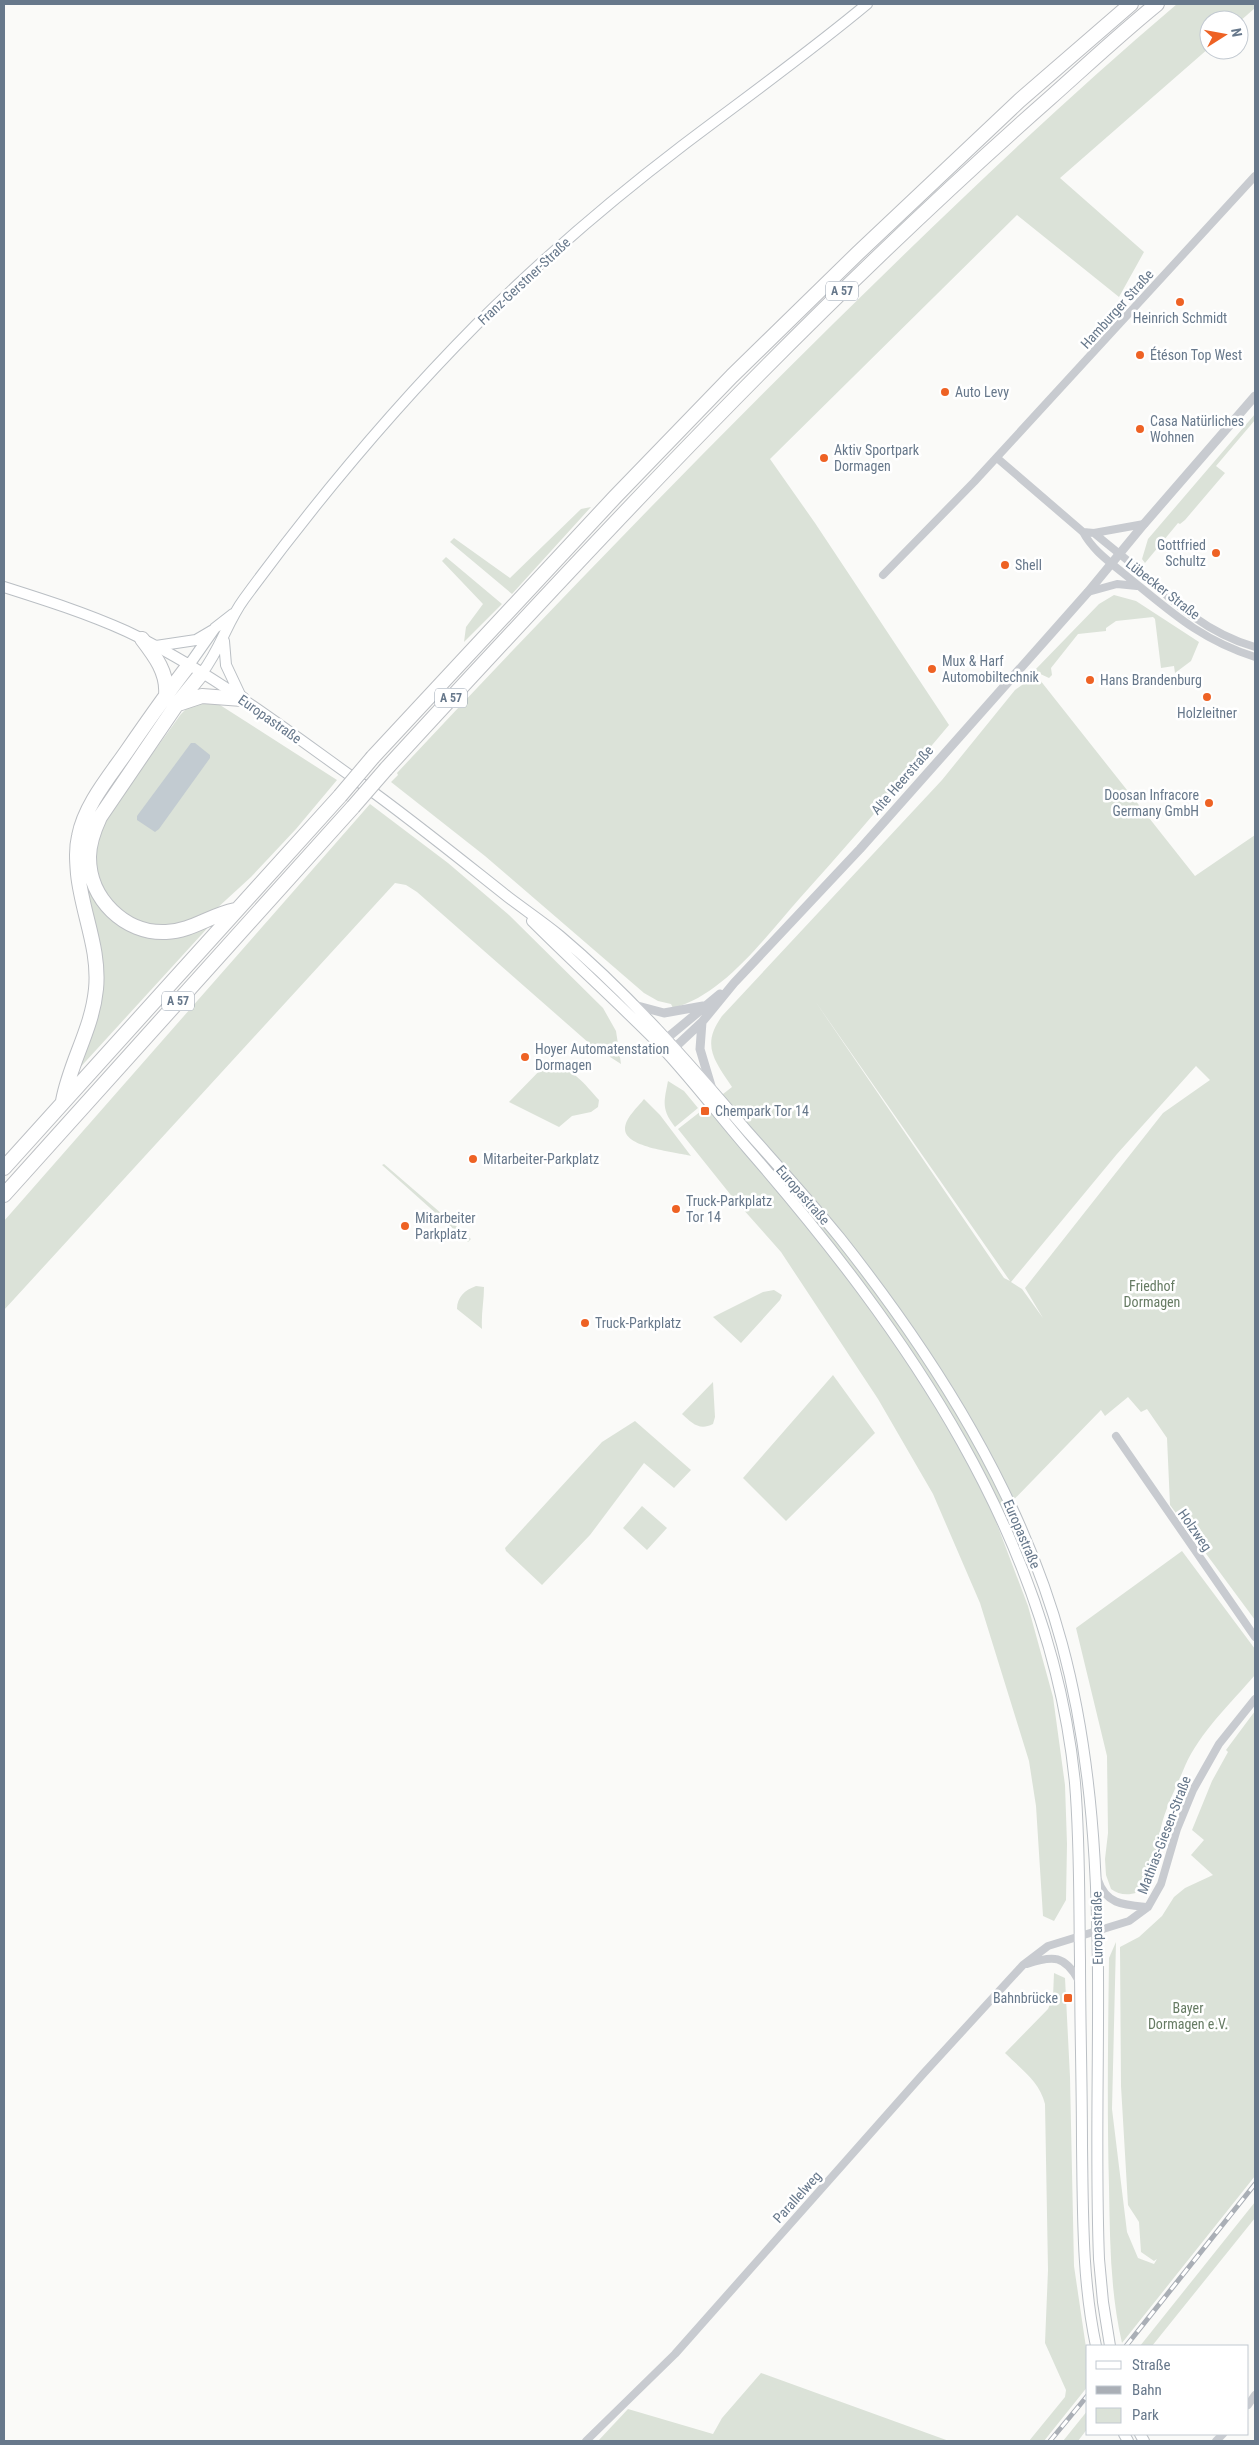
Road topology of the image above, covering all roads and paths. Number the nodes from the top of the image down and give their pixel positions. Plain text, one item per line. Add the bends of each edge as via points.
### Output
1 (867, 4) edge
2 (1131, 4) edge
3 (1157, 4) edge
4 (1255, 176) edge
5 (1255, 396) edge
6 (997, 458) junction
7 (1144, 524) junction
8 (1083, 532) junction
9 (1094, 533) junction
10 (1119, 554) junction
11 (1111, 564) junction
12 (883, 575) dead end
13 (1137, 586) junction
14 (4, 587) edge
15 (1088, 592) junction
16 (233, 614) junction
17 (216, 628) junction
18 (224, 639) junction
19 (148, 642) junction
20 (1255, 646) edge
21 (1255, 657) edge
22 (189, 665) junction
23 (202, 673) junction
24 (172, 699) junction
25 (242, 699) junction
26 (510, 898) junction
27 (235, 910) junction
28 (734, 983) junction
29 (634, 1005) junction
30 (706, 1005) junction
31 (702, 1022) junction
32 (663, 1042) junction
33 (671, 1051) junction
34 (712, 1089) junction
35 (63, 1102) junction
36 (4, 1168) edge
37 (4, 1195) edge
38 (1116, 1436) dead end
39 (1255, 1637) edge
40 (1255, 1700) edge
41 (1096, 1871) junction
42 (1148, 1907) junction
43 (1097, 1930) junction
44 (1080, 1935) junction
45 (1023, 1966) junction
46 (1080, 1983) junction
47 (1096, 2345) edge
48 (1110, 2345) edge
49 (586, 2441) edge

1 - 16 main road, Franz-Gerstner-Straße via 680,147 569,239 476,325 347,467
2 - 27 highway, A 57, bridge via 1019,101 732,376 501,619
3 - 37 highway, A 57, bridge via 952,185 743,390 517,626
4 - 6 street, Hamburger Straße
5 - 7 street, Alte Heerstraße
6 - 8 street
6 - 12 street, Hamburger Straße
7 - 9 street
7 - 10 street, Alte Heerstraße
8 - 9 street
8 - 11 street via 1089,543
9 - 10 street
10 - 11 street, Alte Heerstraße
10 - 20 street, Lübecker Straße via 1203,625
11 - 13 street, Lübecker Straße
11 - 15 street, Alte Heerstraße
13 - 15 street via 1117,584
13 - 21 street, Lübecker Straße via 1197,632
14 - 19 main road, Europastraße via 82,612
15 - 28 street, Alte Heerstraße via 786,930
16 - 17 main road, Franz-Gerstner-Straße
16 - 18 main road, Franz-Gerstner-Straße
17 - 19 main road via 196,640
17 - 22 main road, Franz-Gerstner-Straße
18 - 23 main road, Franz-Gerstner-Straße
18 - 25 main road via 226,665
19 - 22 main road, Europastraße
19 - 24 highway
22 - 23 main road, Europastraße
22 - 24 highway
23 - 24 highway
23 - 25 main road, Europastraße
24 - 25 highway via 202,696
24 - 27 highway via 100,817 92,836 91,876 96,890 117,916 132,926 149,931 183,929 218,913
24 - 35 highway via 88,810 79,836 78,877 93,939 96,988 87,1033 67,1079
25 - 26 main road, Europastraße via 427,832
26 - 29 main road, Europastraße via 558,934
26 - 32 main road, Europastraße
27 - 35 highway, A 57
28 - 30 street, Alte Heerstraße
28 - 31 street, Alte Heerstraße
29 - 30 street via 673,1013
29 - 32 main road, Europastraße
30 - 32 street, Alte Heerstraße
31 - 33 street, Alte Heerstraße
31 - 34 street via 700,1050
32 - 33 main road, Europastraße
33 - 34 main road, Europastraße
33 - 44 main road, Europastraße via 831,1247 873,1304 953,1425 1002,1516 1036,1603 1066,1721 1075,1785
34 - 41 main road, Europastraße via 824,1218 883,1296 964,1418 996,1476 1032,1554 1062,1643 1087,1771
35 - 36 highway, A 57
38 - 39 street, Holzweg
40 - 42 street, Mathias-Giesen-Straße via 1219,1744 1196,1783 1161,1884
41 - 42 street, Mathias-Giesen-Straße via 1101,1888 1112,1901
41 - 43 main road, Europastraße
42 - 43 street, Mathias-Giesen-Straße via 1129,1921
43 - 44 street, Parallelweg
43 - 48 main road, Europastraße via 1098,2214 1103,2302
44 - 45 street, Parallelweg via 1048,1946
44 - 46 main road, Europastraße
45 - 46 street via 1043,1959 1063,1961 1072,1967
45 - 49 street, Parallelweg via 675,2354
46 - 47 main road, Europastraße via 1083,2217 1088,2303

